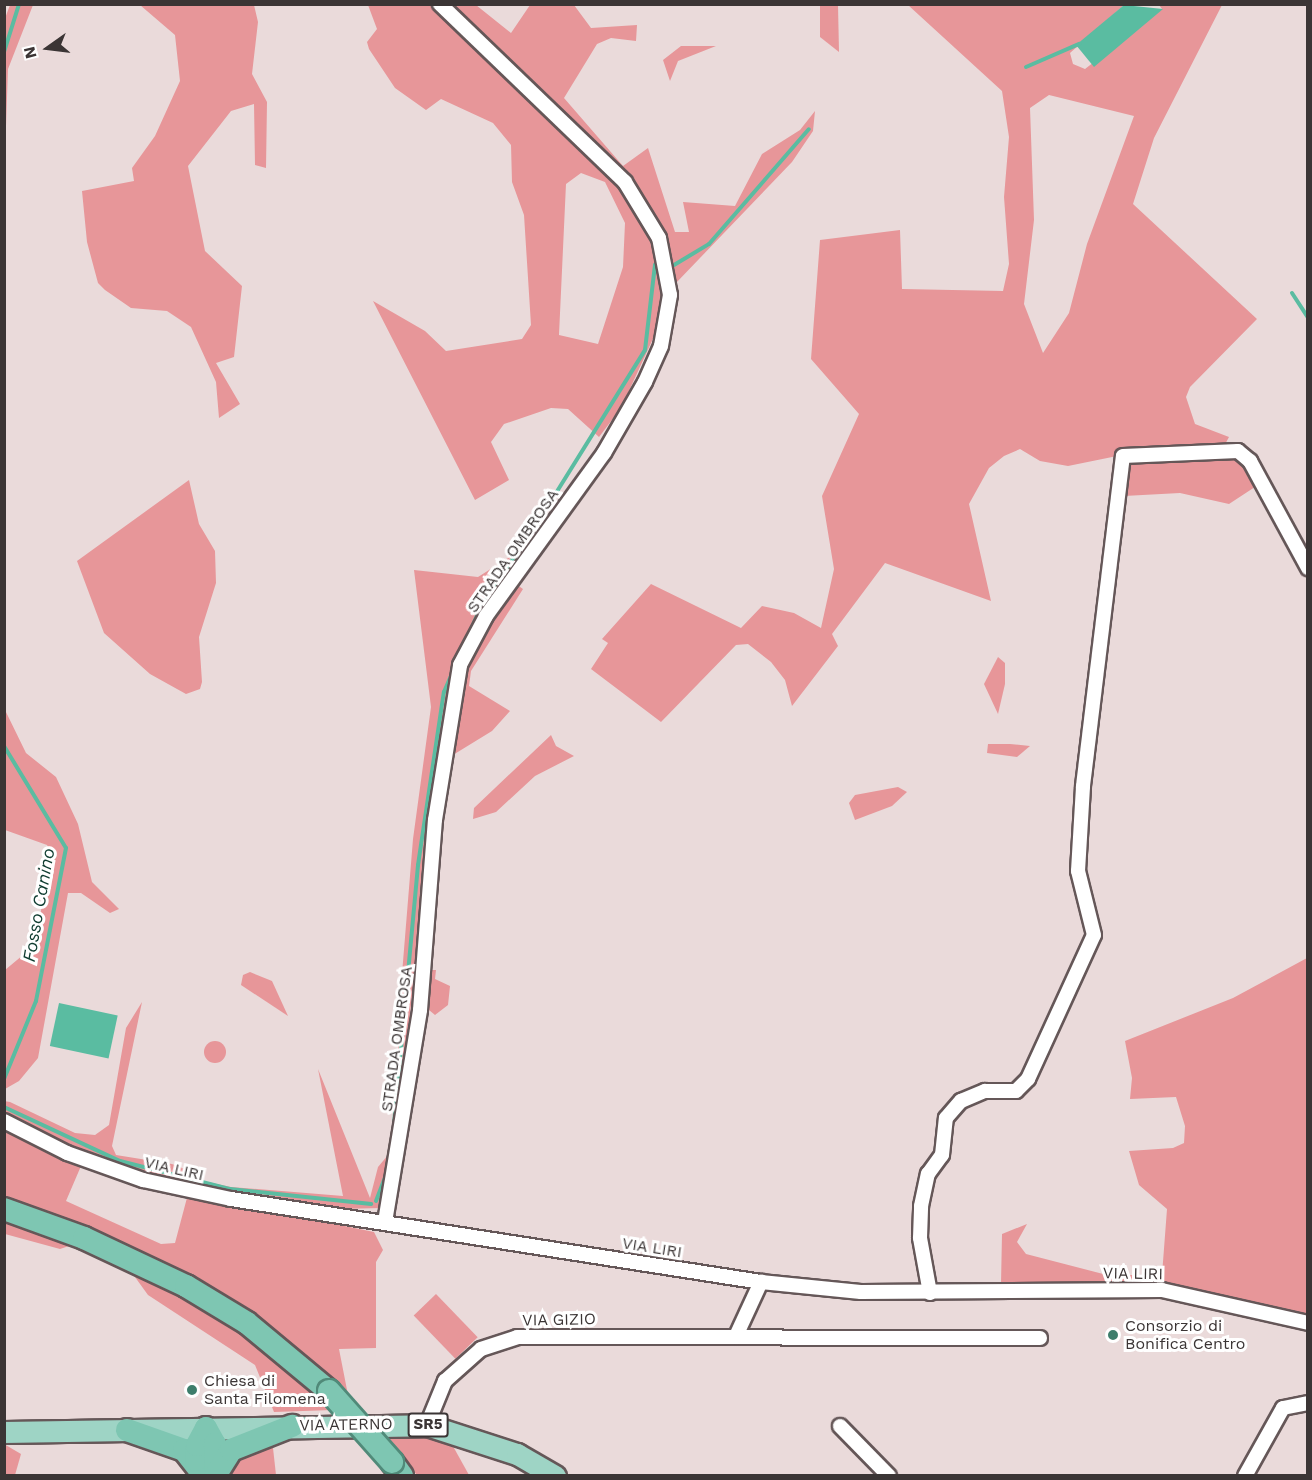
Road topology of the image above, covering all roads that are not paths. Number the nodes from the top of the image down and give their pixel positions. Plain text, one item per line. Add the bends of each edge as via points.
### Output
1 (440, 4) edge
2 (1308, 568) edge
3 (4, 1121) edge
4 (4, 1209) edge
5 (385, 1222) junction
6 (761, 1282) junction
7 (930, 1293) junction
8 (1308, 1323) edge
9 (736, 1336) junction
10 (1040, 1338) dead end
11 (1308, 1403) edge
12 (427, 1425) junction
13 (292, 1426) junction
14 (840, 1426) dead end
15 (206, 1428) junction
16 (128, 1430) junction
17 (4, 1432) edge
18 (397, 1469) edge
19 (208, 1470) edge
20 (555, 1476) edge
21 (889, 1476) edge
22 (1245, 1476) edge

1 - 5 street, STRADA OMBROSA via 625,182 659,238 670,295 661,346 645,382 604,453 486,616 460,665 435,820 420,1010
2 - 7 street via 1250,461 1238,451 1123,456 1083,786 1078,871 1094,935 1028,1079 1016,1091 985,1091 960,1101 946,1118 942,1155 928,1174 921,1206 920,1238
3 - 5 street, VIA LIRI via 67,1153 143,1180
4 - 18 highway, bridge via 84,1238 186,1286 247,1323 329,1391
5 - 6 street, VIA LIRI
6 - 7 street, VIA LIRI
6 - 9 street
7 - 8 street, VIA LIRI via 1162,1290
9 - 10 street, VIA GIZIO
9 - 12 street, VIA GIZIO via 496,1341 445,1381
11 - 22 street via 1283,1408
12 - 13 main road, VIA ATERNO / SR5
12 - 20 main road, VIA ATERNO / SR5 via 517,1454
13 - 15 main road, VIA ATERNO / SR5
13 - 19 highway via 238,1446
14 - 21 street
15 - 16 main road, VIA ATERNO / SR5
15 - 19 highway via 196,1445
16 - 17 main road, SR5
16 - 19 highway via 178,1446

